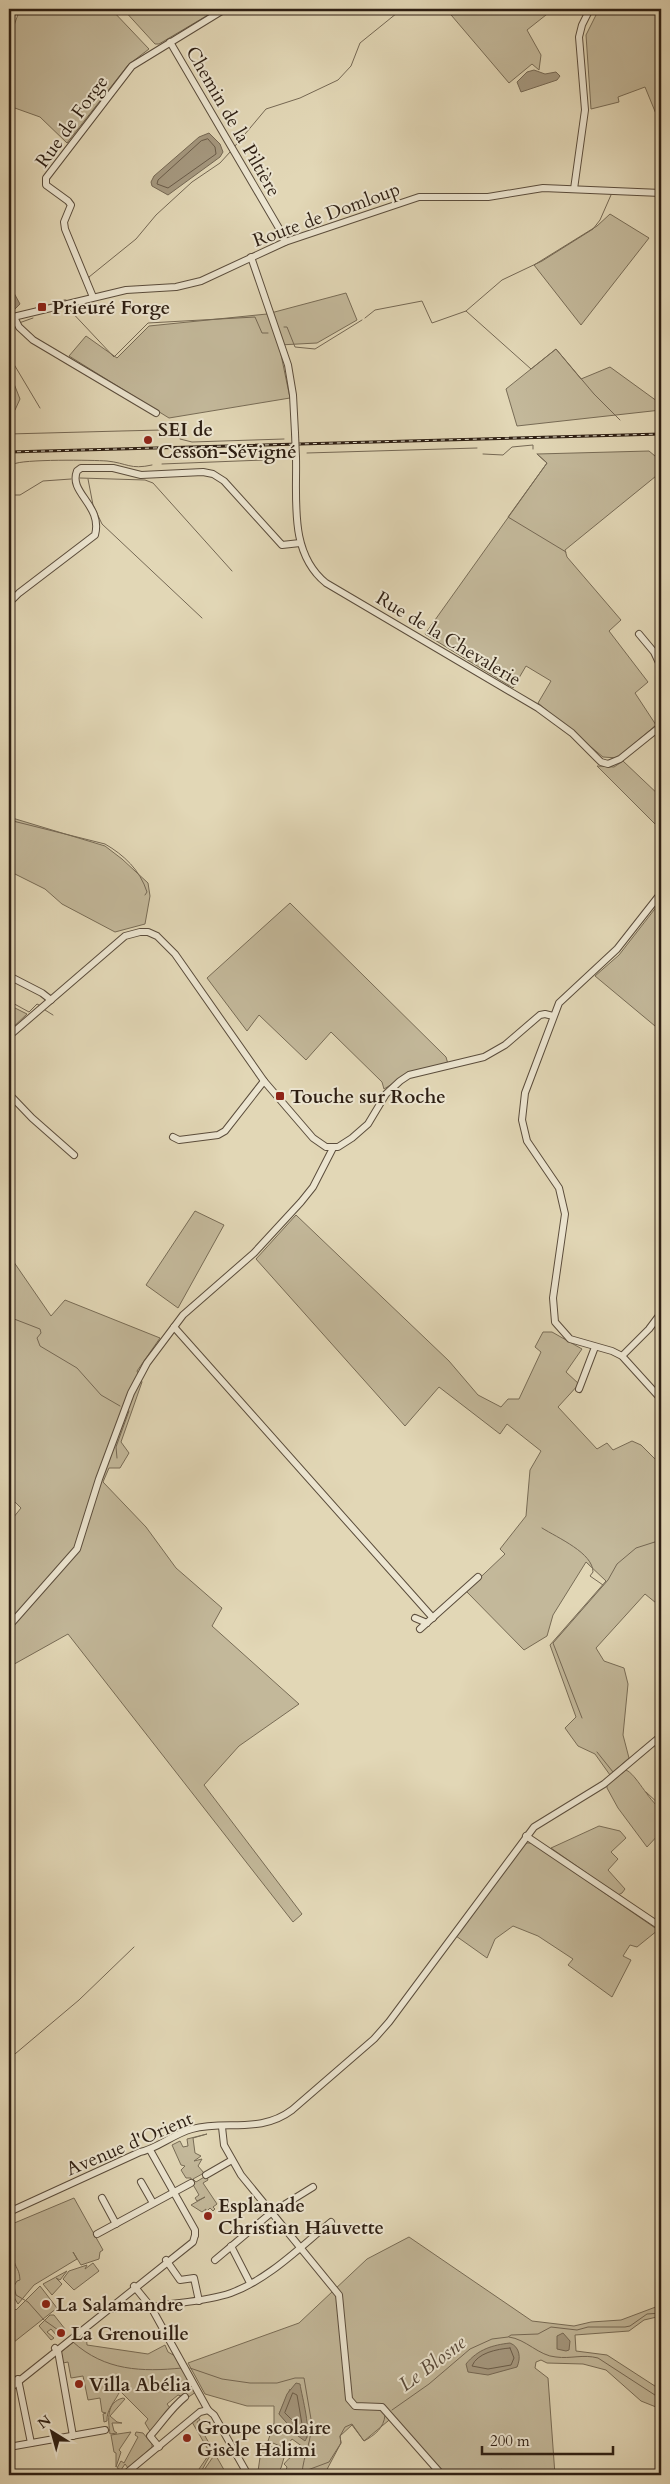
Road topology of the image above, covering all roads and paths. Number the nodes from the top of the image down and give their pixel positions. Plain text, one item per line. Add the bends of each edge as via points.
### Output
1 (224, 9) edge
2 (590, 9) edge
3 (170, 42) junction
4 (574, 189) junction
5 (661, 193) edge
6 (286, 242) junction
7 (251, 257) junction
8 (93, 297) junction
9 (11, 318) edge
10 (156, 413) dead end
11 (300, 544) junction
12 (9, 603) edge
13 (639, 634) dead end
14 (661, 667) edge
15 (661, 726) edge
16 (661, 893) edge
17 (9, 976) edge
18 (51, 1000) junction
19 (553, 1016) junction
20 (9, 1036) edge
21 (264, 1081) junction
22 (9, 1094) edge
23 (173, 1137) dead end
24 (333, 1148) junction
25 (74, 1155) dead end
26 (661, 1313) edge
27 (174, 1327) junction
28 (595, 1347) junction
29 (622, 1356) junction
30 (579, 1389) dead end
31 (661, 1399) edge
32 (478, 1577) dead end
33 (415, 1618) dead end
34 (433, 1618) junction
35 (427, 1623) junction
36 (9, 1626) edge
37 (420, 1629) dead end
38 (661, 1736) edge
39 (526, 1836) junction
40 (661, 1927) edge
41 (222, 2127) junction
42 (150, 2150) junction
43 (232, 2160) junction
44 (206, 2175) dead end
45 (141, 2182) dead end
46 (190, 2183) dead end
47 (313, 2187) dead end
48 (174, 2192) junction
49 (102, 2198) dead end
50 (153, 2203) junction
51 (9, 2212) edge
52 (272, 2213) junction
53 (331, 2222) dead end
54 (116, 2224) junction
55 (97, 2234) dead end
56 (231, 2246) junction
57 (300, 2247) junction
58 (166, 2260) junction
59 (215, 2260) dead end
60 (250, 2283) junction
61 (134, 2286) junction
62 (199, 2301) junction
63 (150, 2305) junction
64 (107, 2308) junction
65 (56, 2349) junction
66 (18, 2379) junction
67 (9, 2384) edge
68 (9, 2389) edge
69 (184, 2397) dead end
70 (208, 2410) junction
71 (105, 2430) dead end
72 (73, 2436) junction
73 (31, 2443) junction
74 (9, 2447) edge
75 (159, 2447) junction
76 (124, 2475) edge
77 (248, 2475) edge
78 (442, 2475) edge

1 - 3 street
2 - 4 street via 580,36 585,110
3 - 6 street, Chemin de la Piltière
3 - 8 street, Rue de Forge via 132,66 45,182 71,205 64,222 65,229
4 - 5 street, Route de Domloup
4 - 6 street, Route de Domloup via 530,189 488,197 419,198
6 - 7 street, Route de Domloup
7 - 8 street, Route de Domloup via 186,285 132,289
7 - 11 street, Rue de la Chevalerie, bridge via 288,365 293,395
8 - 9 street, Route de Domloup
9 - 10 street via 34,340
11 - 12 street via 282,545 213,474 141,475 113,468 81,468 75,476 75,485 89,502 98,524 95,535
11 - 15 street, Rue de la Chevalerie via 309,567 326,583 538,708 572,733 601,762 608,764 620,759
13 - 14 street via 657,656
16 - 19 street via 617,950 567,994
17 - 18 street
18 - 20 street
18 - 21 street via 125,936 140,932 157,936 186,967
19 - 24 street via 540,1015 505,1045 484,1057 409,1075 386,1094 368,1124
19 - 28 street via 525,1093 522,1129 559,1188 565,1214 553,1298 555,1322 570,1339
21 - 23 street via 225,1131 218,1135 178,1140
21 - 24 street via 313,1138
22 - 25 street
24 - 27 street via 313,1187 301,1202 254,1253 183,1315
26 - 29 street
27 - 34 street
27 - 36 street via 147,1363 131,1393 77,1549
28 - 29 street
28 - 30 street
29 - 31 street
32 - 34 street
33 - 35 street
34 - 35 street
35 - 37 street
38 - 39 street, Avenue d'Orient via 604,1784 545,1818
39 - 40 street
39 - 41 street, Avenue d'Orient via 374,2039 292,2110 272,2121
41 - 42 street, Avenue d'Orient via 206,2126 183,2132
41 - 43 street via 224,2144
42 - 48 street
42 - 51 street, Avenue d'Orient
43 - 44 street
43 - 52 street
45 - 50 street
46 - 48 street
47 - 52 street
48 - 50 street
48 - 58 street via 195,2236
49 - 54 street
50 - 54 street
52 - 56 street
52 - 57 street
53 - 57 street
54 - 55 street
56 - 59 street
56 - 60 street
57 - 60 street via 270,2272
57 - 78 street via 339,2295 349,2399 355,2406 382,2407
58 - 61 street
58 - 62 street via 180,2280 194,2278
60 - 62 street
61 - 63 street
61 - 64 street
62 - 63 street
63 - 64 street
63 - 70 street
64 - 65 street
65 - 66 street
65 - 72 street
66 - 67 street
66 - 68 street
66 - 73 street
69 - 75 street via 171,2408 150,2436
70 - 75 street via 200,2412
70 - 77 street
71 - 72 street
72 - 73 street
73 - 74 street
75 - 76 street

